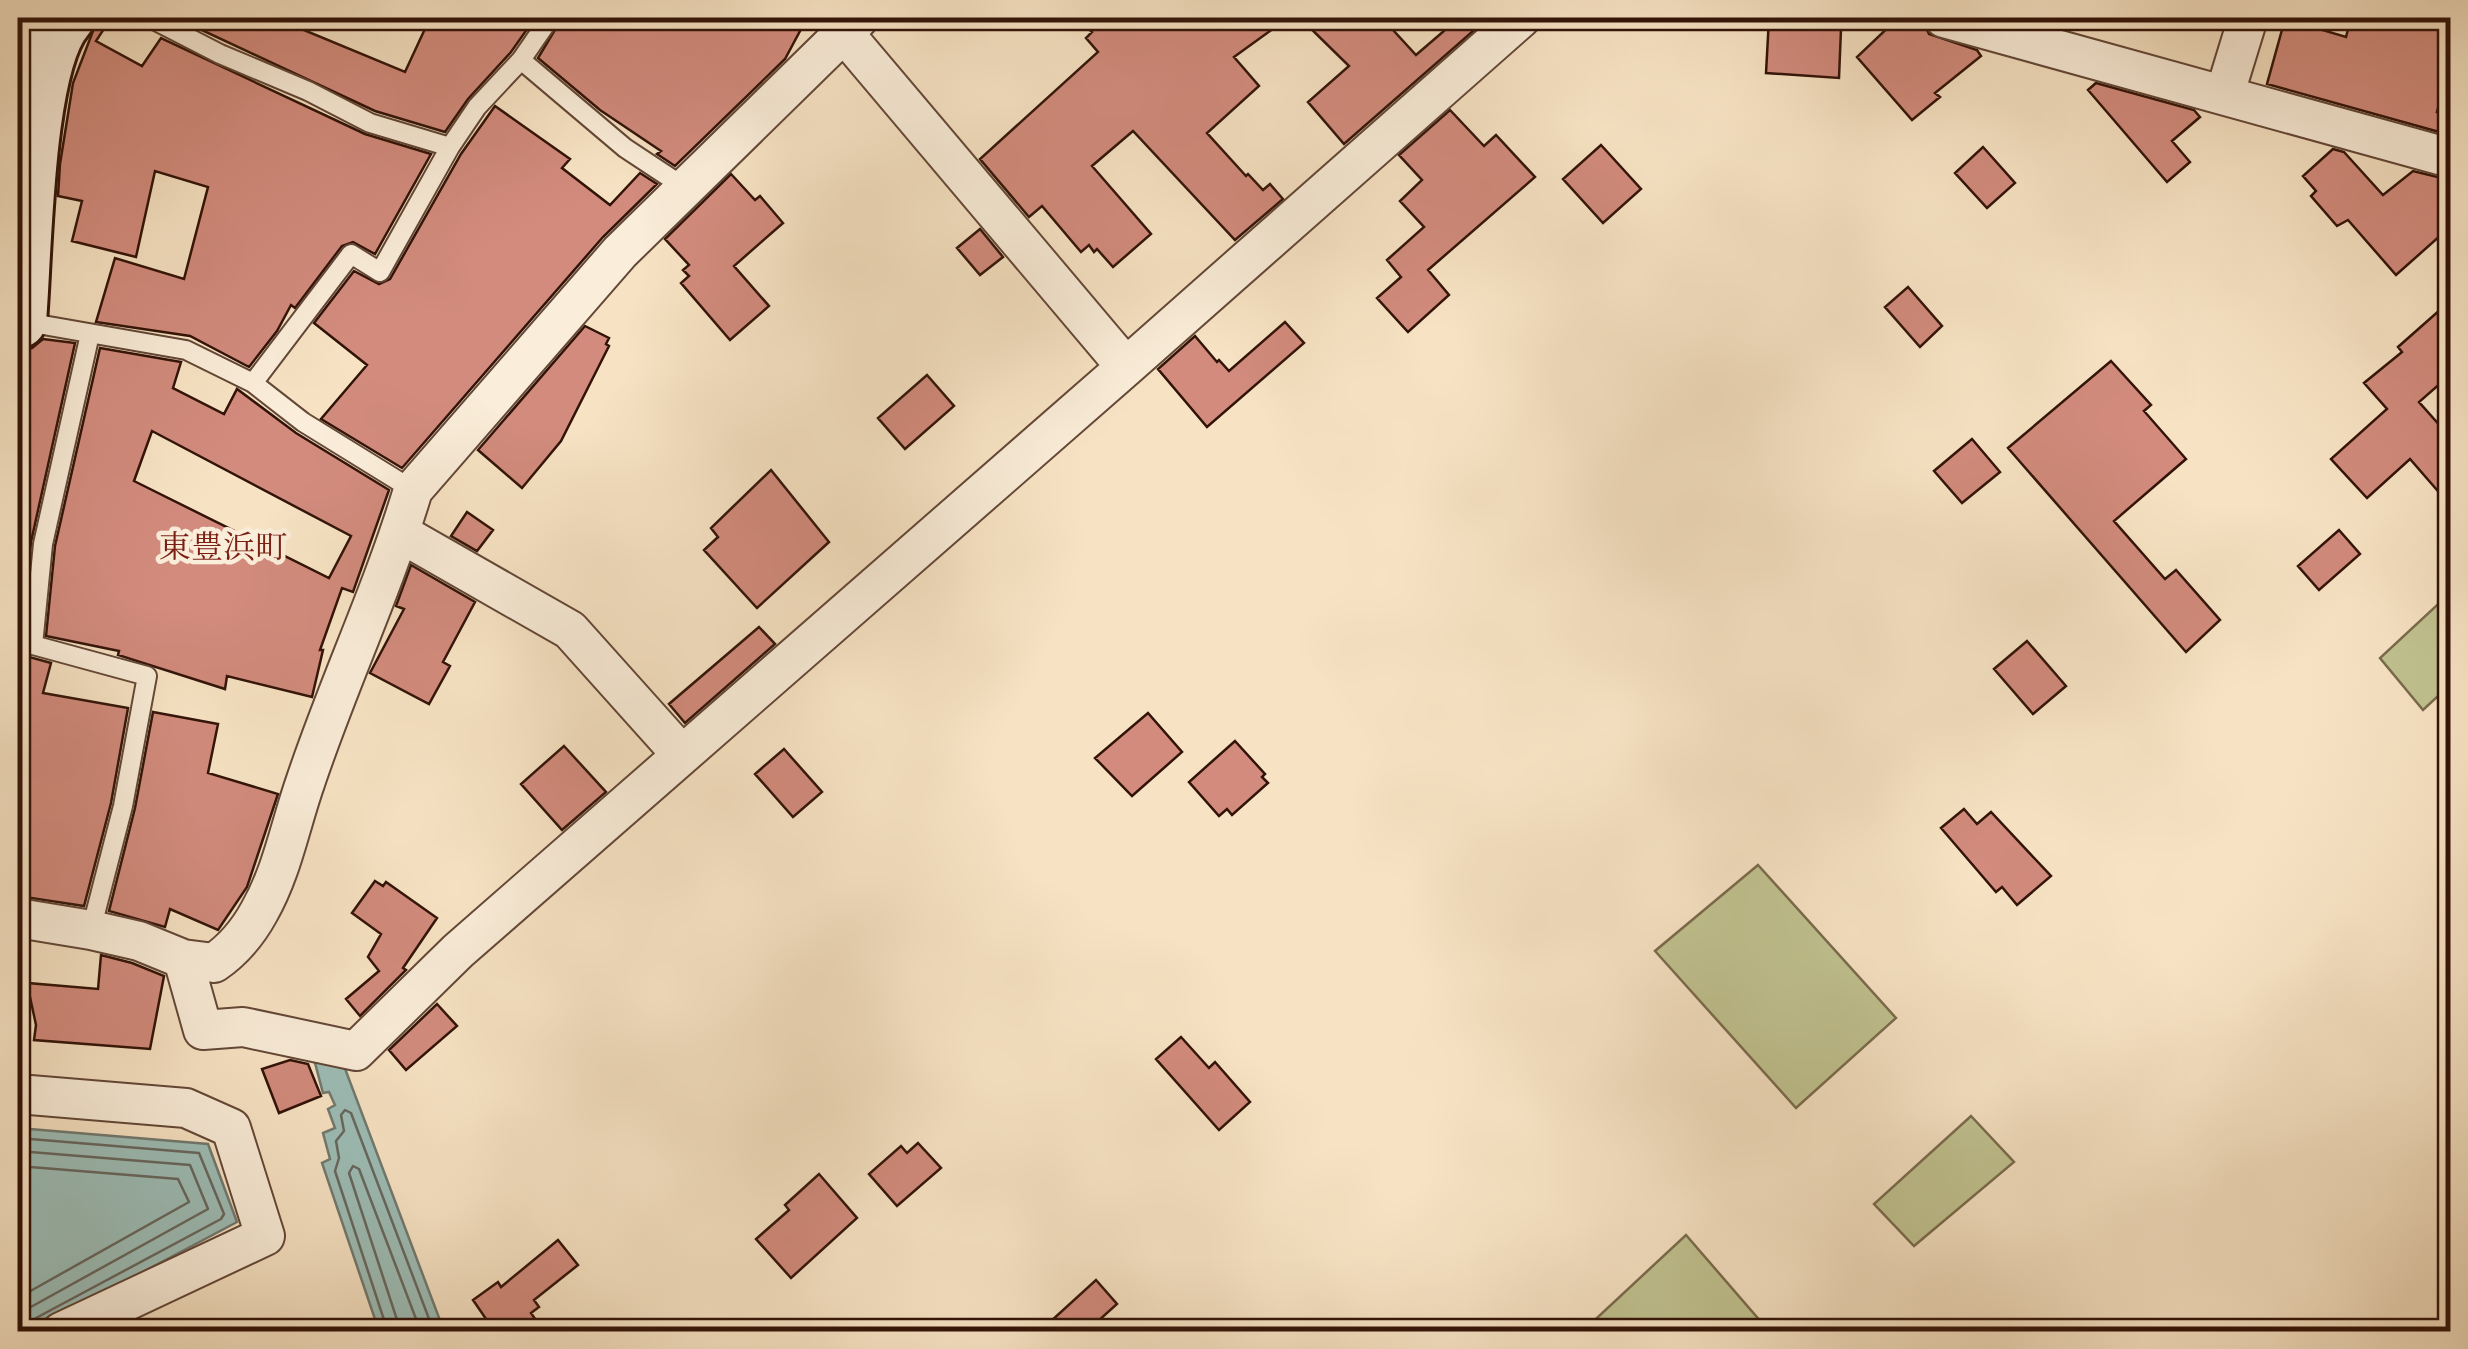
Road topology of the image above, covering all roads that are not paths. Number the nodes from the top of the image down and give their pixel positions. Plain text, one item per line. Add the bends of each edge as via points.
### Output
1 (68, 18) edge
2 (150, 18) edge
3 (550, 18) edge
4 (1521, 18) edge
5 (1944, 18) edge
6 (2248, 18) edge
7 (851, 25) edge
8 (521, 60) junction
9 (2225, 93) junction
10 (450, 147) junction
11 (2450, 158) edge
12 (684, 187) junction
13 (19, 321) edge
14 (90, 334) junction
15 (1126, 368) junction
16 (253, 383) junction
17 (412, 490) junction
18 (400, 533) junction
19 (682, 755) junction
20 (18, 918) edge
21 (91, 930) junction
22 (183, 960) junction
23 (18, 1094) edge
24 (61, 1332) edge

1 - 13 main road via 46,60 36,112
2 - 10 lane via 370,123
3 - 8 lane
4 - 15 street
5 - 9 street
6 - 9 street
7 - 12 street
7 - 15 street
8 - 10 lane
8 - 12 lane via 613,139
9 - 11 street
10 - 16 lane via 380,272 351,254
12 - 17 street
13 - 14 lane
14 - 16 lane via 186,350
14 - 21 lane via 43,544 34,645 147,676
15 - 19 street
16 - 17 lane
17 - 18 street
18 - 19 street via 570,630
18 - 22 street via 260,912 214,963
19 - 22 street via 458,951 356,1051 243,1027 203,1030
20 - 21 street
21 - 22 street
23 - 24 street via 186,1108 231,1128 265,1236

